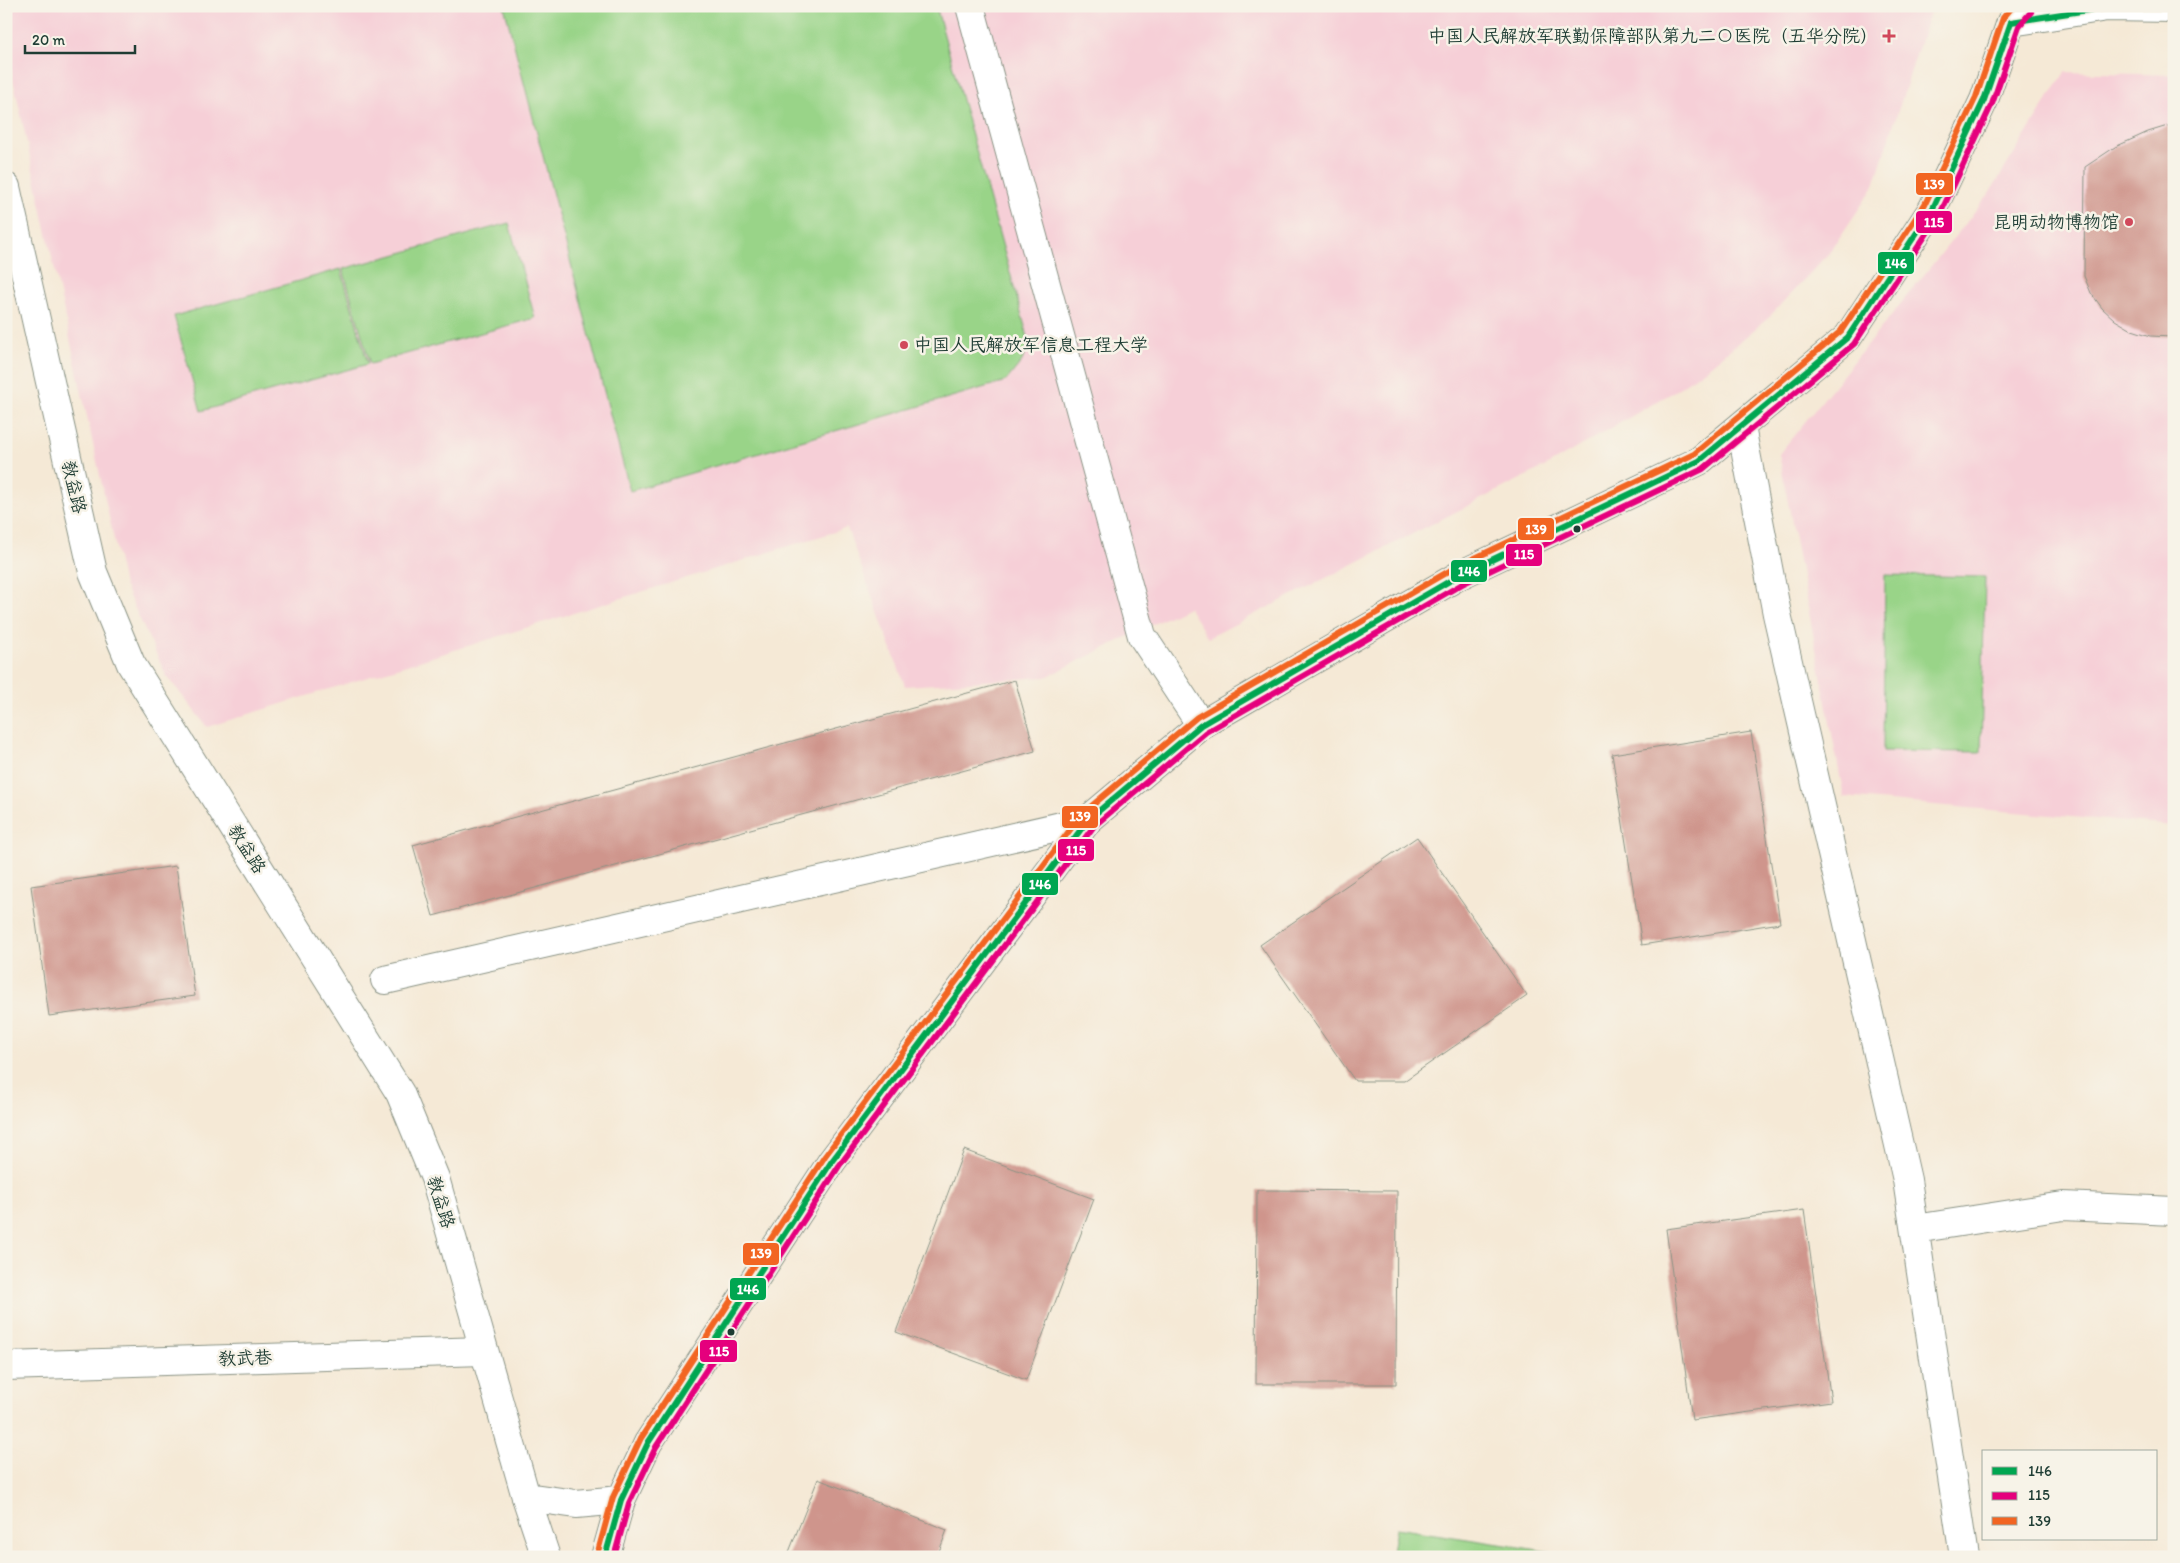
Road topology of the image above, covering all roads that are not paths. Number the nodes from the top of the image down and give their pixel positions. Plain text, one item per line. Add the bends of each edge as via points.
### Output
1 (970, 6) edge
2 (2174, 8) edge
3 (2014, 12) edge
4 (6, 187) edge
5 (1740, 427) junction
6 (1202, 725) junction
7 (1088, 820) junction
8 (385, 980) dead end
9 (2174, 1212) edge
10 (1915, 1229) junction
11 (483, 1351) junction
12 (6, 1366) edge
13 (526, 1497) junction
14 (621, 1500) junction
15 (546, 1557) edge
16 (605, 1557) edge
17 (1964, 1557) edge

1 - 6 street via 1142,636
2 - 3 street via 2107,7
3 - 5 street via 1984,100 1933,208 1848,337
4 - 11 street, 教益路 via 93,572 131,664 400,1093 435,1178
5 - 6 street via 1699,461 1460,575
5 - 10 street via 1777,614 1907,1180
6 - 7 street
7 - 8 street
7 - 14 street via 832,1161 648,1443
9 - 10 street via 2063,1206
10 - 17 street
11 - 12 street, 教武巷
11 - 13 street, 教益路
13 - 14 street via 576,1504
13 - 15 street, 教益路
14 - 16 street

